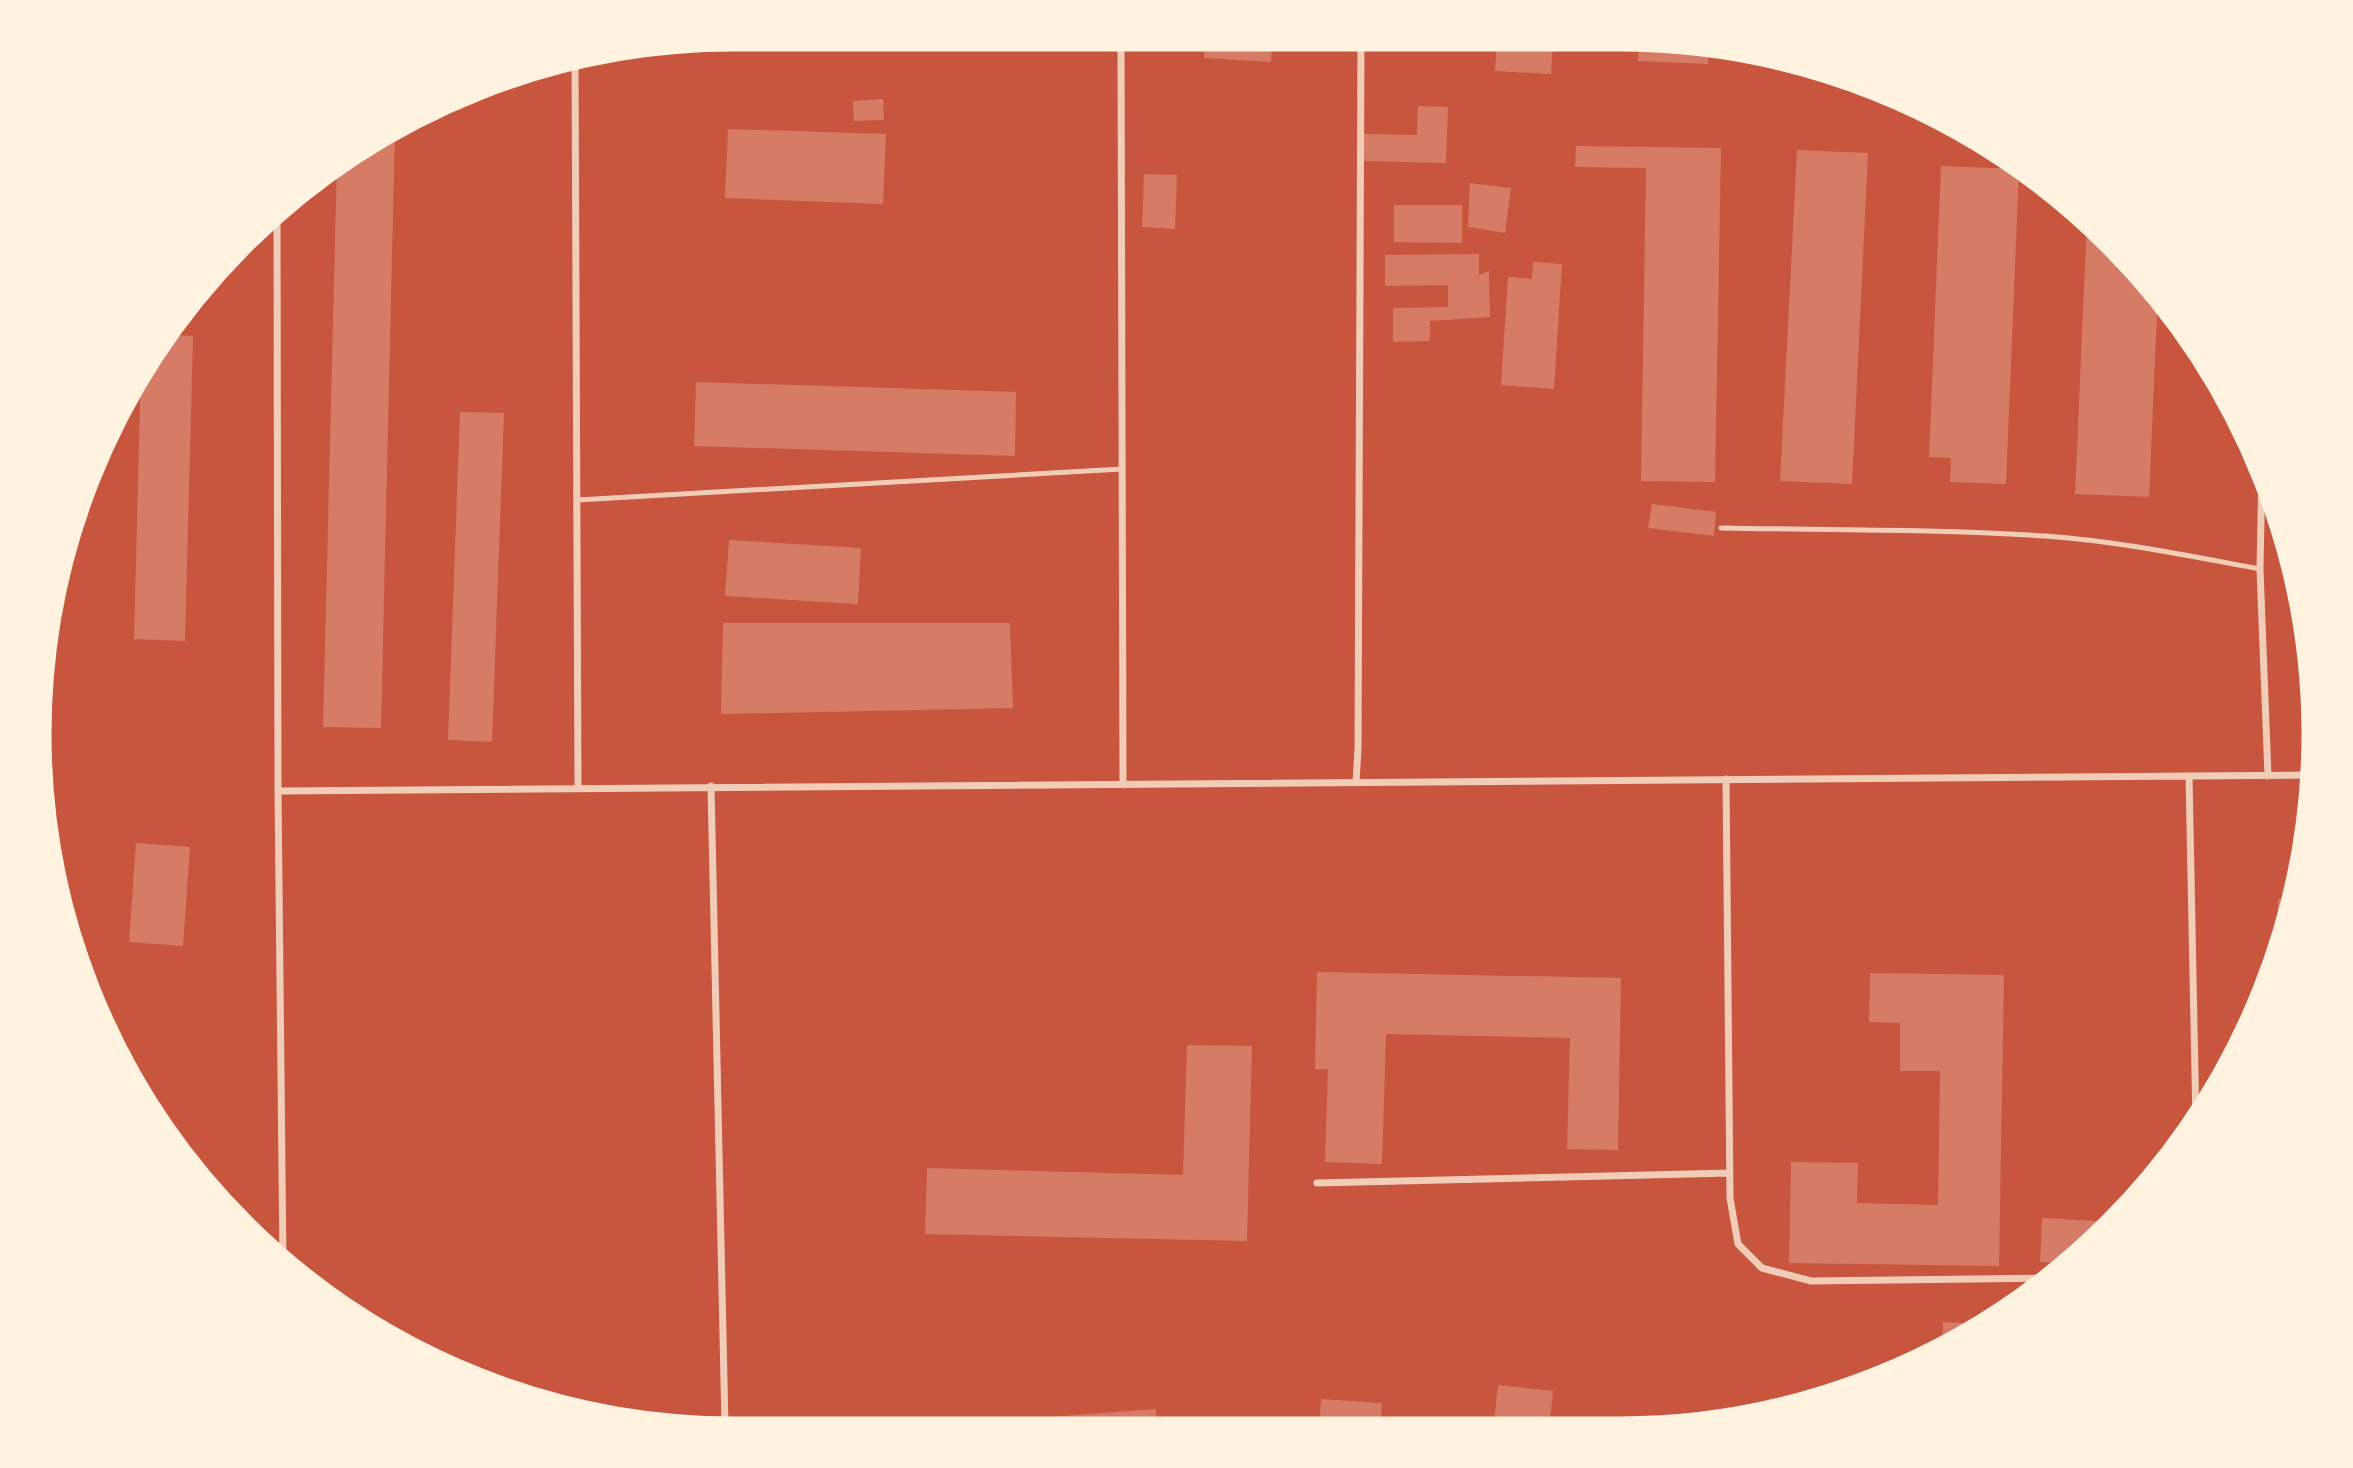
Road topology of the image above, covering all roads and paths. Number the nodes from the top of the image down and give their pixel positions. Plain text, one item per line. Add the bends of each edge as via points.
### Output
1 (1121, 47) edge
2 (1361, 47) edge
3 (575, 66) edge
4 (277, 222) edge
5 (1122, 469) junction
6 (2261, 493) edge
7 (577, 500) junction
8 (1721, 528) dead end
9 (2260, 569) junction
10 (2304, 775) edge
11 (2189, 776) junction
12 (2268, 776) junction
13 (1726, 779) junction
14 (1356, 783) junction
15 (1123, 785) junction
16 (711, 786) junction
17 (578, 787) junction
18 (278, 790) junction
19 (2196, 1107) edge
20 (1730, 1173) junction
21 (1317, 1183) dead end
22 (283, 1252) edge
23 (2038, 1278) edge
24 (726, 1421) edge

1 - 5 street
2 - 14 street
3 - 7 street
4 - 18 street
5 - 7 lane
5 - 15 street
6 - 9 street
7 - 17 street
8 - 9 lane via 2047,536
9 - 12 street
10 - 12 street
11 - 12 street
11 - 13 street
11 - 19 street
13 - 14 street
13 - 20 street
14 - 15 street
15 - 16 street
16 - 17 street
16 - 24 street
17 - 18 street
18 - 22 street
20 - 21 street
20 - 23 street via 1738,1244 1762,1269 1811,1281

